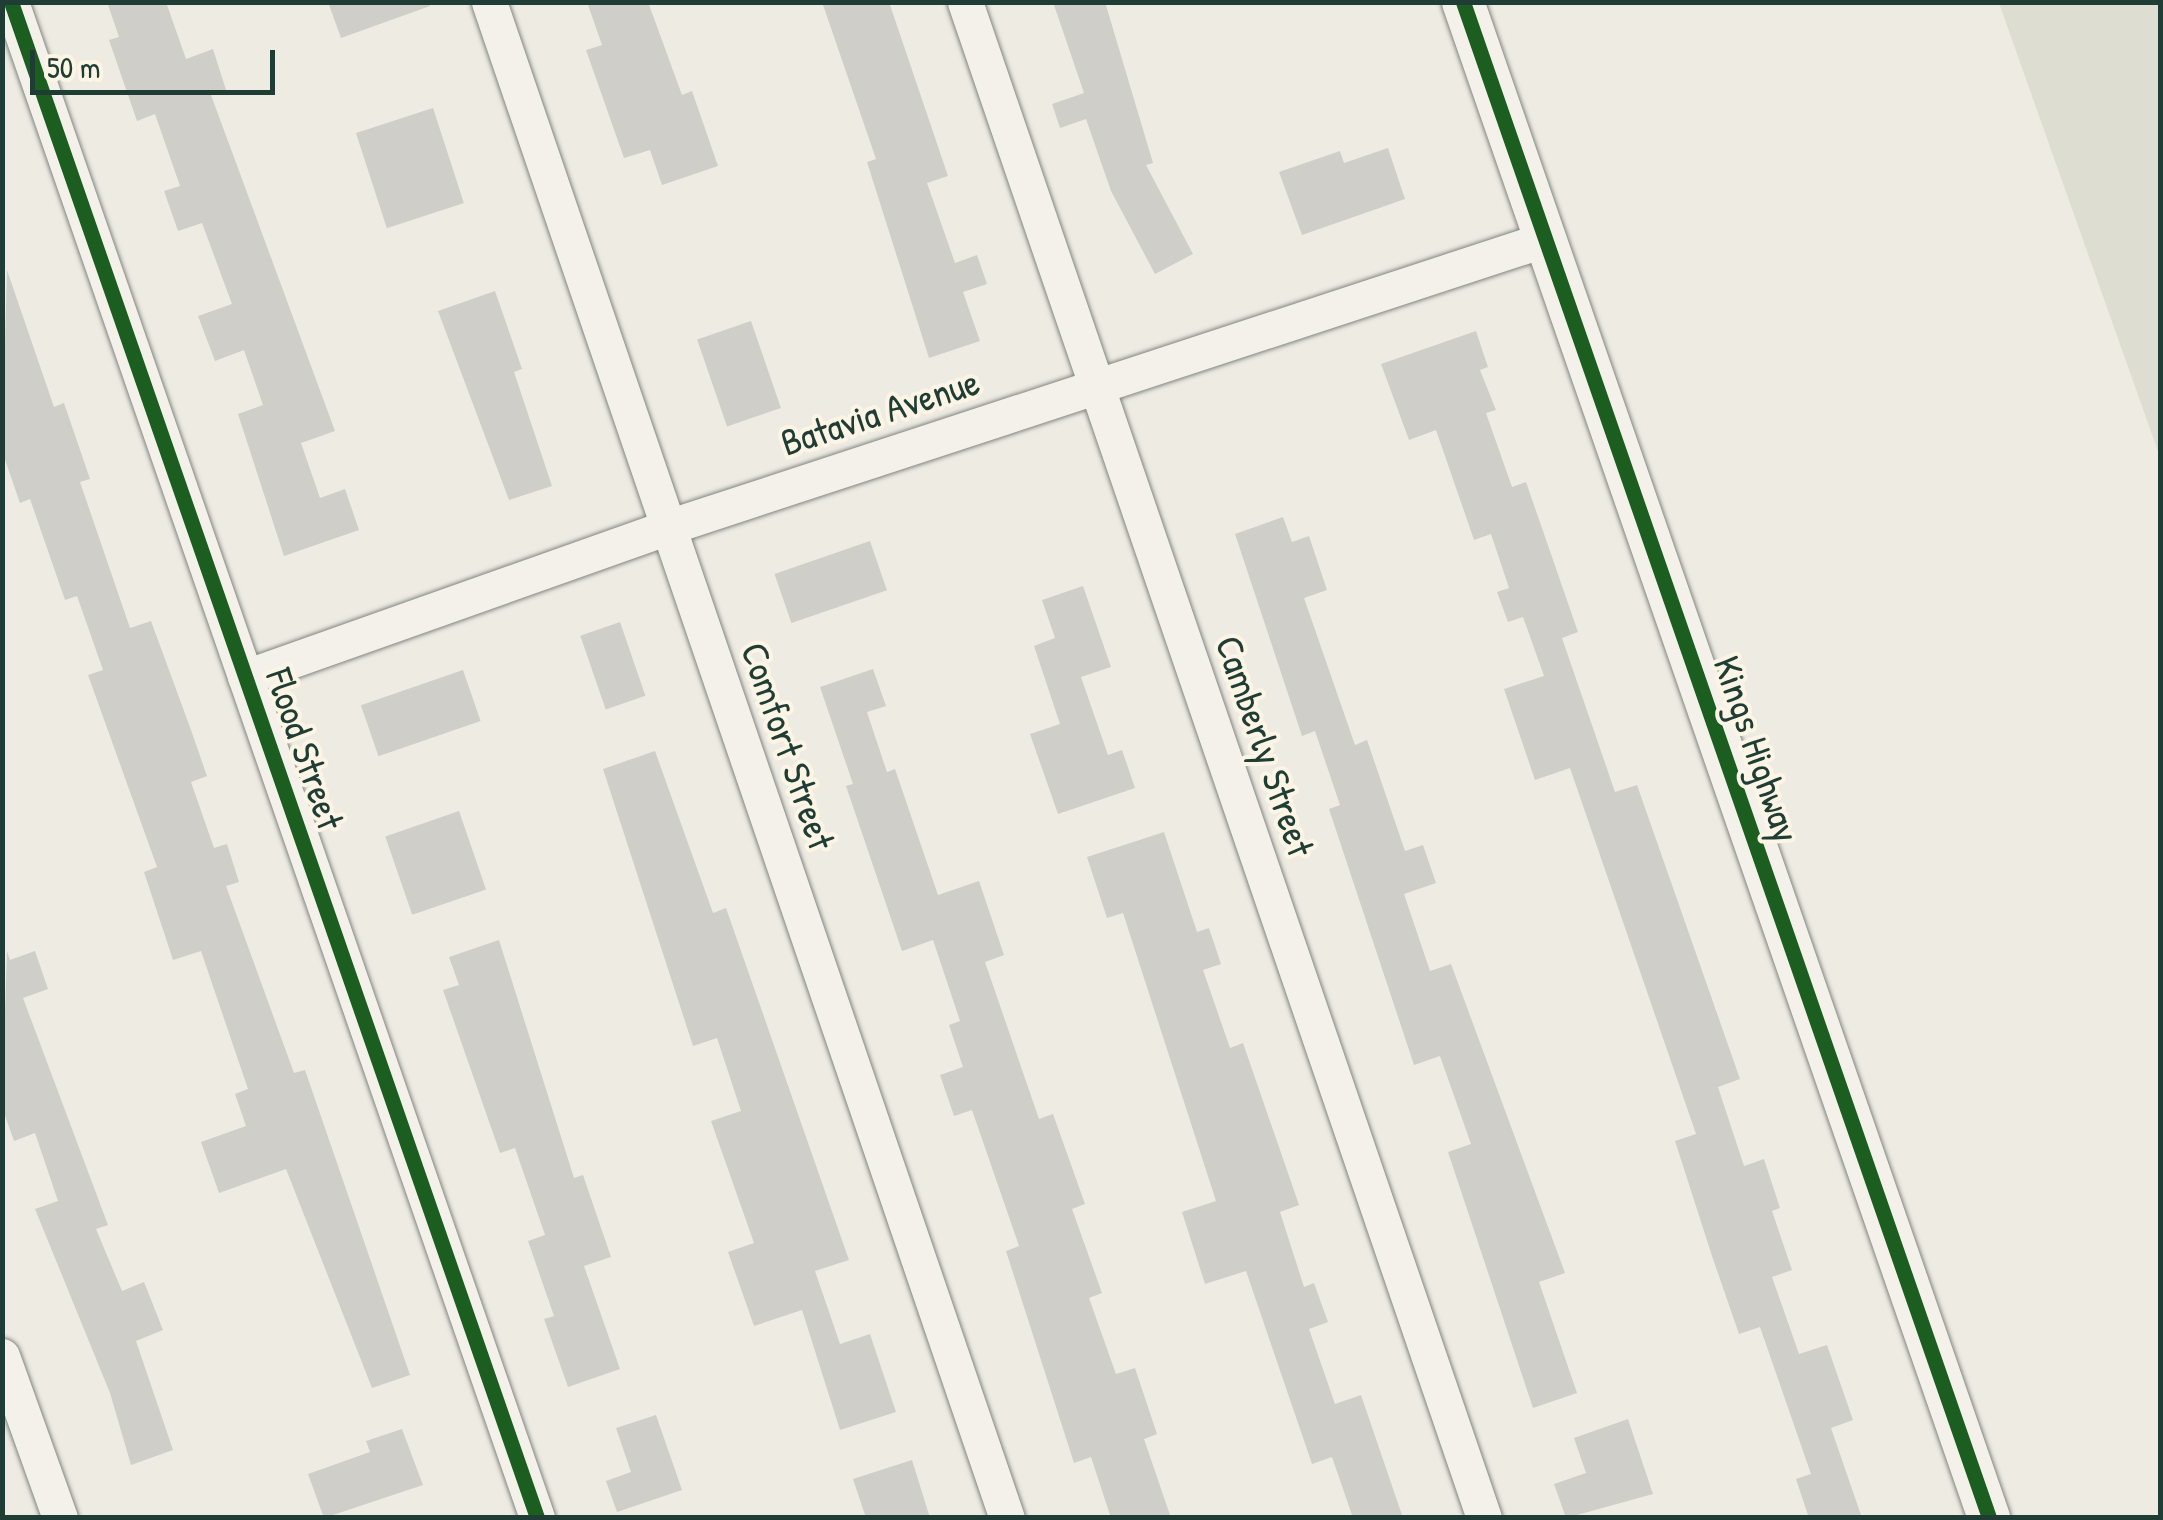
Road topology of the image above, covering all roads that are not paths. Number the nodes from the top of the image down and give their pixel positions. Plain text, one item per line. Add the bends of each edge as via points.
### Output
1 (11, 2) edge
2 (490, 2) edge
3 (965, 2) edge
4 (1463, 2) edge
5 (1546, 239) junction
6 (1097, 385) junction
7 (668, 527) junction
8 (245, 677) junction
9 (2, 1356) edge
10 (60, 1518) edge
11 (537, 1518) edge
12 (1007, 1518) edge
13 (1484, 1518) edge
14 (1989, 1518) edge

1 - 8 street, Flood Street
2 - 7 street, Comfort Street
3 - 6 street, Camberly Street
4 - 5 street, Kings Highway
5 - 6 street, Batavia Avenue
5 - 14 street, Kings Highway
6 - 7 street, Batavia Avenue
6 - 13 street, Camberly Street
7 - 8 street, Batavia Avenue
7 - 12 street, Comfort Street
8 - 11 street, Flood Street
9 - 10 street

